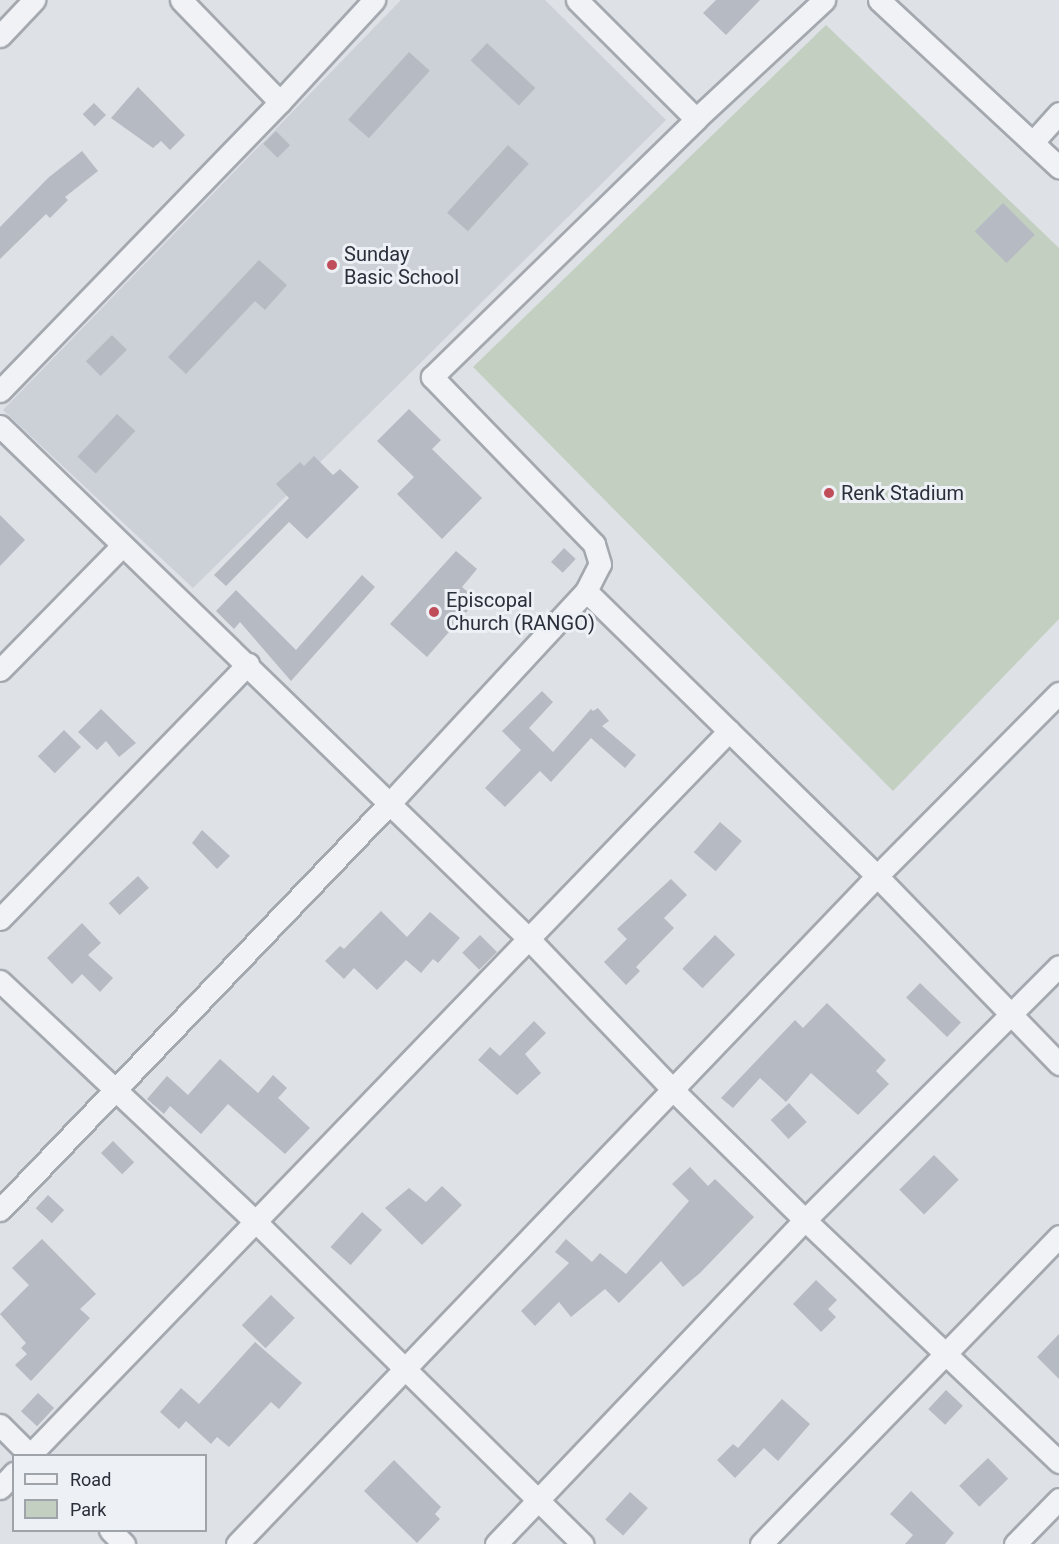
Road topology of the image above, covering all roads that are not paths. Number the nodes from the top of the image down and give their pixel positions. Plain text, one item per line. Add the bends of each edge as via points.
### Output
1 (34, 0) edge
2 (181, 0) edge
3 (375, 0) edge
4 (577, 0) edge
5 (824, 0) edge
6 (879, 0) edge
7 (0, 36) edge
8 (280, 102) junction
9 (1059, 113) edge
10 (696, 119) junction
11 (1033, 142) junction
12 (1059, 167) edge
13 (0, 391) edge
14 (0, 426) edge
15 (123, 545) junction
16 (586, 591) junction
17 (248, 664) junction
18 (0, 670) edge
19 (1059, 693) edge
20 (729, 732) junction
21 (389, 804) junction
22 (877, 876) junction
23 (0, 919) edge
24 (528, 938) junction
25 (1059, 966) edge
26 (0, 981) edge
27 (1011, 1014) junction
28 (1059, 1064) edge
29 (117, 1089) junction
30 (674, 1091) junction
31 (0, 1210) edge
32 (805, 1220) junction
33 (255, 1221) junction
34 (1059, 1236) edge
35 (946, 1354) junction
36 (405, 1370) junction
37 (0, 1425) edge
38 (29, 1454) edge
39 (31, 1454) edge
40 (1059, 1462) edge
41 (12, 1475) edge
42 (0, 1488) edge
43 (539, 1499) junction
44 (1059, 1499) edge
45 (112, 1532) edge
46 (124, 1544) edge
47 (237, 1544) edge
48 (496, 1544) edge
49 (583, 1544) edge
50 (761, 1544) edge
51 (1015, 1544) edge

1 - 7 street
2 - 8 street
3 - 8 street
4 - 10 street
5 - 10 street
6 - 11 street
8 - 13 street
9 - 11 street
10 - 16 street via 432,377 594,544 600,564
11 - 12 street
14 - 15 street
15 - 17 street
15 - 18 street
16 - 20 street
16 - 21 street
17 - 21 street
17 - 23 street
19 - 22 street
20 - 22 street
20 - 24 street
21 - 24 street
21 - 29 street
22 - 27 street
22 - 30 street
24 - 30 street
24 - 33 street
25 - 27 street
26 - 29 street
27 - 28 street
27 - 32 street
29 - 31 street
29 - 33 street
30 - 32 street
30 - 36 street
32 - 35 street
32 - 43 street
33 - 36 street
33 - 39 street
34 - 35 street
35 - 40 street
35 - 50 street
36 - 43 street
36 - 47 street
37 - 38 street
41 - 42 street
43 - 48 street
43 - 49 street
44 - 51 street
45 - 46 street

